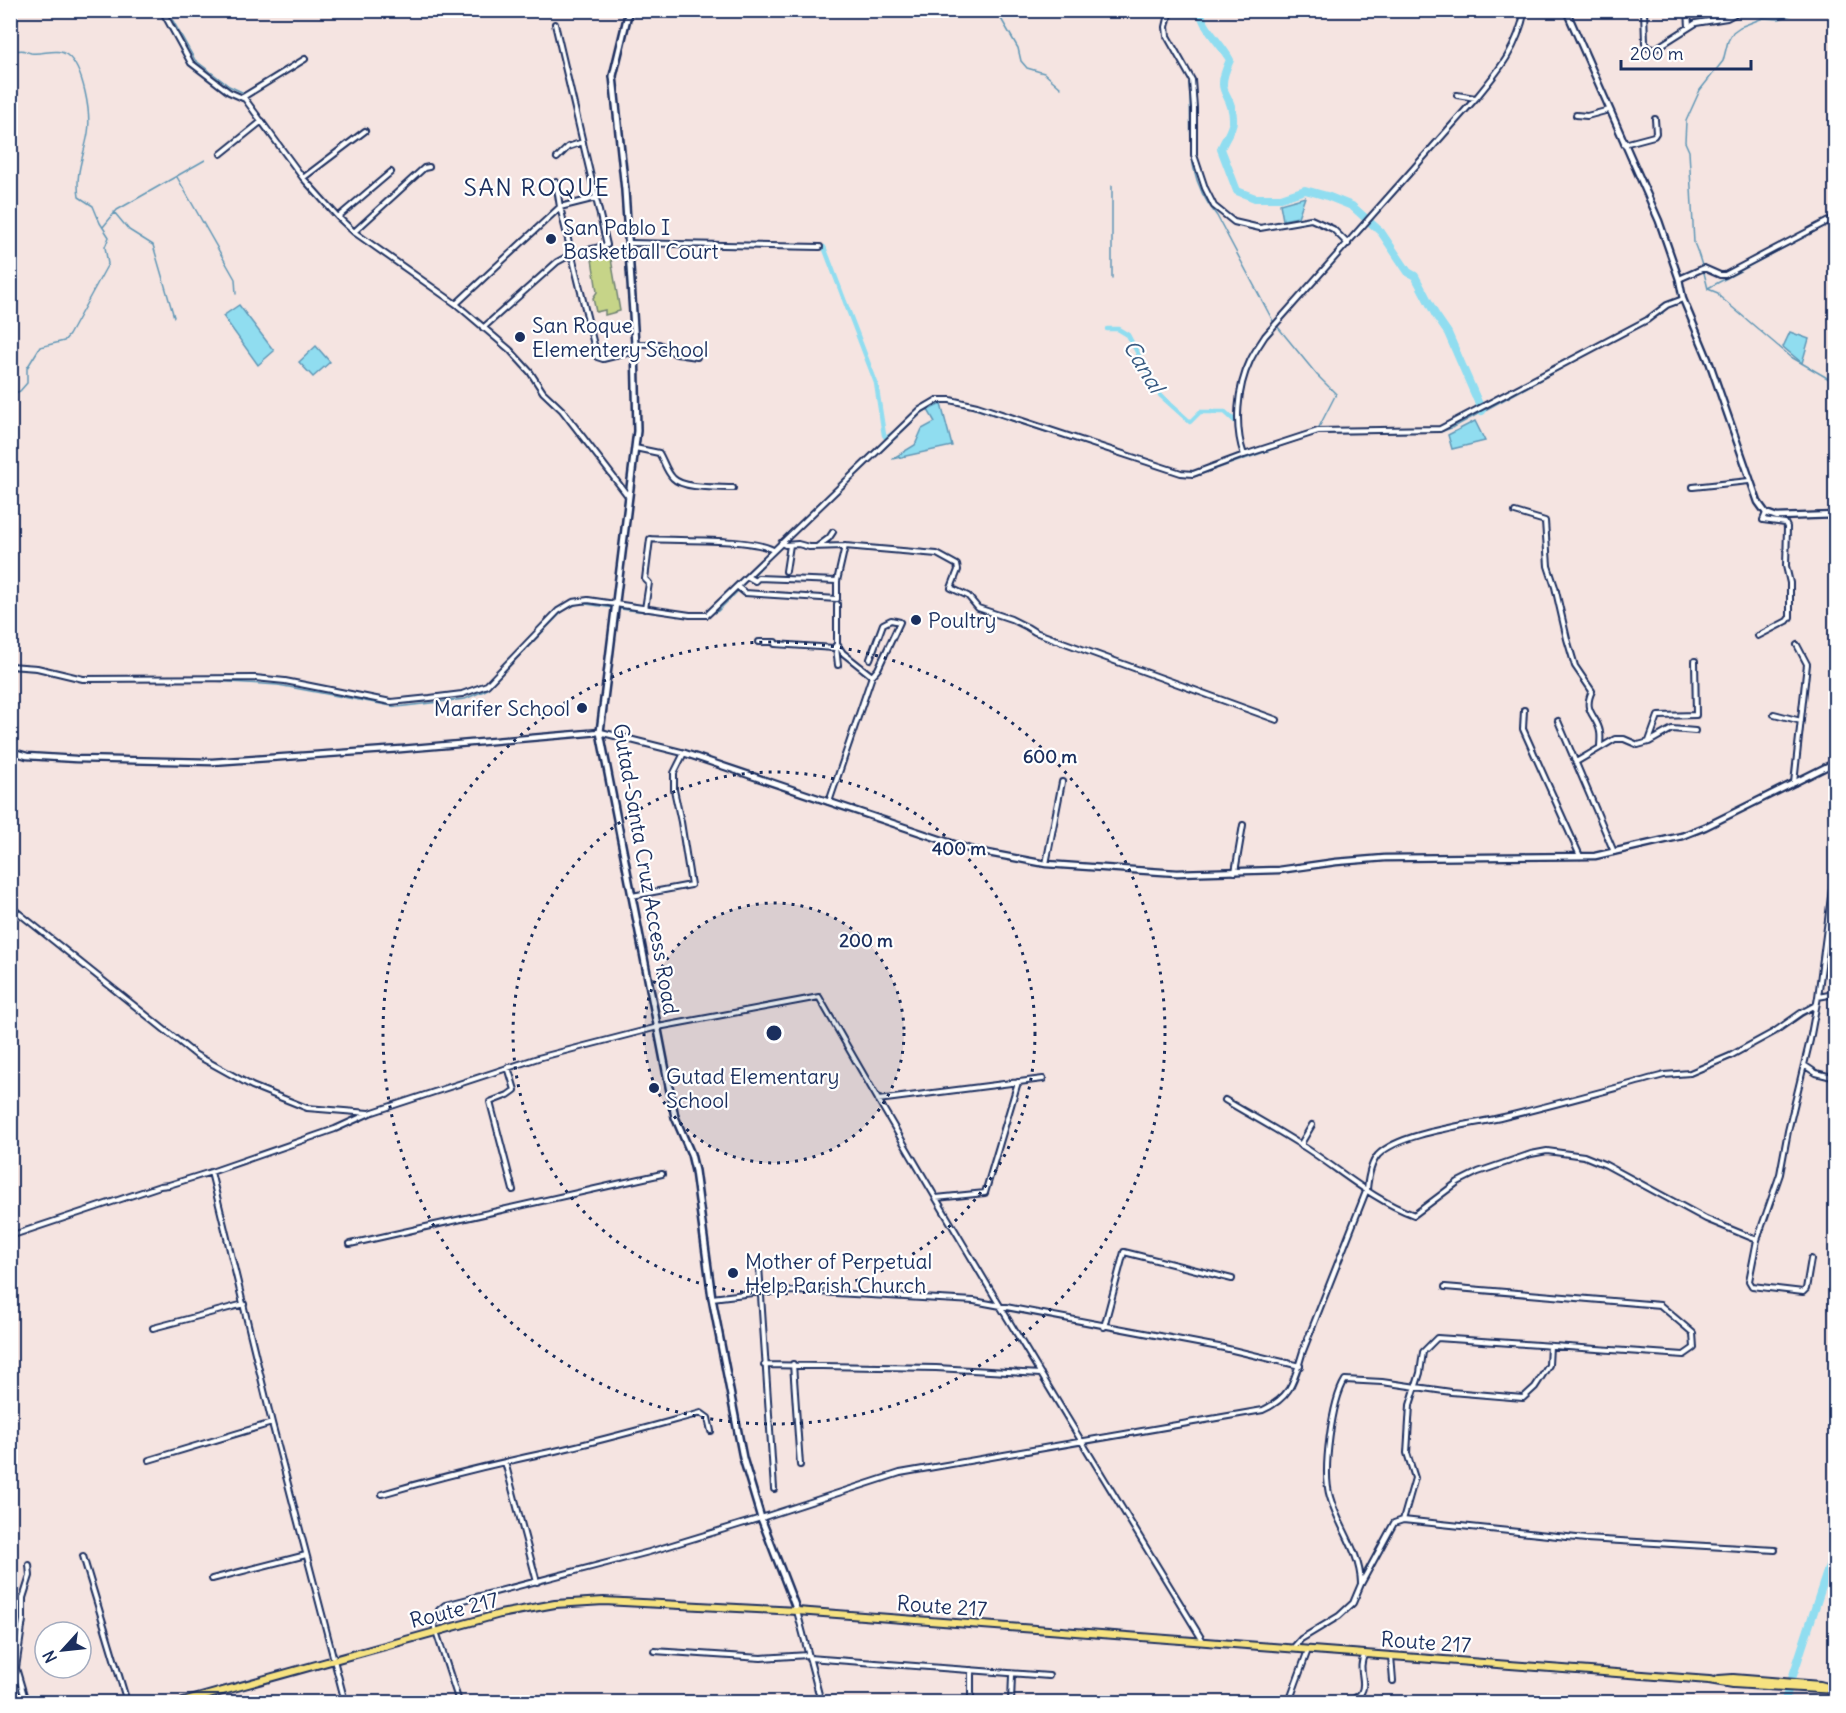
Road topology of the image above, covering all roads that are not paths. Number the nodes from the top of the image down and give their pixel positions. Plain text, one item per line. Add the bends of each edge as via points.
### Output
1 (162, 10) edge
2 (629, 10) edge
3 (1170, 10) edge
4 (1525, 10) edge
5 (1566, 10) edge
6 (1644, 10) edge
7 (1688, 10) edge
8 (1742, 10) edge
9 (555, 24) dead end
10 (1689, 28) junction
11 (305, 59) dead end
12 (1457, 95) dead end
13 (243, 97) junction
14 (1476, 98) junction
15 (1609, 110) junction
16 (1576, 115) dead end
17 (1654, 119) dead end
18 (262, 121) junction
19 (365, 131) dead end
20 (583, 142) junction
21 (1624, 144) junction
22 (222, 154) dead end
23 (557, 158) dead end
24 (429, 167) dead end
25 (392, 172) dead end
26 (303, 178) junction
27 (556, 182) dead end
28 (596, 198) junction
29 (560, 207) junction
30 (338, 217) junction
31 (1836, 217) edge
32 (354, 232) junction
33 (627, 243) junction
34 (1348, 244) junction
35 (820, 247) dead end
36 (572, 254) junction
37 (1679, 279) junction
38 (1683, 299) junction
39 (456, 304) junction
40 (483, 328) junction
41 (635, 347) junction
42 (697, 357) dead end
43 (635, 448) junction
44 (1244, 455) junction
45 (1749, 481) junction
46 (1693, 487) dead end
47 (733, 488) dead end
48 (628, 496) junction
49 (1515, 512) dead end
50 (1766, 513) junction
51 (1836, 515) edge
52 (833, 532) dead end
53 (781, 543) junction
54 (790, 545) junction
55 (845, 546) junction
56 (818, 547) junction
57 (773, 550) junction
58 (786, 571) dead end
59 (747, 577) junction
60 (837, 580) junction
61 (738, 587) junction
62 (837, 604) dead end
63 (615, 605) junction
64 (645, 609) junction
65 (1758, 636) dead end
66 (759, 642) dead end
67 (837, 644) junction
68 (1797, 645) dead end
69 (870, 659) dead end
70 (1695, 661) dead end
71 (838, 664) dead end
72 (10, 666) edge
73 (872, 676) junction
74 (1524, 710) dead end
75 (1774, 714) dead end
76 (1277, 720) dead end
77 (1558, 721) dead end
78 (1801, 721) junction
79 (1695, 731) dead end
80 (600, 732) junction
81 (1649, 742) junction
82 (1600, 747) junction
83 (10, 751) edge
84 (684, 753) junction
85 (1576, 762) junction
86 (1836, 762) edge
87 (1062, 782) dead end
88 (1794, 784) junction
89 (829, 802) junction
90 (1243, 825) dead end
91 (1614, 853) junction
92 (1581, 858) junction
93 (1836, 858) edge
94 (1046, 864) junction
95 (1234, 873) junction
96 (632, 896) junction
97 (10, 906) edge
98 (1836, 990) edge
99 (1818, 997) junction
100 (1816, 1008) junction
101 (658, 1027) junction
102 (1804, 1065) junction
103 (508, 1067) junction
104 (1836, 1078) edge
105 (1043, 1079) dead end
106 (1018, 1082) junction
107 (878, 1100) junction
108 (1225, 1100) dead end
109 (370, 1113) junction
110 (1312, 1125) dead end
111 (1302, 1146) junction
112 (211, 1172) junction
113 (663, 1174) dead end
114 (1367, 1189) junction
115 (513, 1190) dead end
116 (936, 1198) junction
117 (10, 1236) edge
118 (1757, 1240) junction
119 (350, 1244) dead end
120 (1811, 1259) dead end
121 (759, 1266) dead end
122 (1232, 1279) dead end
123 (1445, 1287) dead end
124 (761, 1292) junction
125 (712, 1298) junction
126 (244, 1304) junction
127 (1001, 1305) junction
128 (1104, 1327) junction
129 (153, 1328) dead end
130 (1550, 1346) junction
131 (793, 1364) junction
132 (764, 1365) junction
133 (1300, 1366) junction
134 (1041, 1374) junction
135 (1416, 1388) junction
136 (272, 1423) junction
137 (711, 1431) dead end
138 (1082, 1443) junction
139 (149, 1460) dead end
140 (505, 1462) junction
141 (800, 1465) dead end
142 (774, 1489) dead end
143 (382, 1494) dead end
144 (761, 1518) junction
145 (1403, 1520) junction
146 (1775, 1550) dead end
147 (84, 1556) dead end
148 (306, 1556) junction
149 (29, 1565) dead end
150 (1361, 1573) junction
151 (1366, 1574) junction
152 (212, 1579) dead end
153 (537, 1582) junction
154 (1361, 1584) junction
155 (797, 1611) junction
156 (436, 1630) junction
157 (1204, 1642) junction
158 (1293, 1649) junction
159 (1308, 1650) junction
160 (654, 1651) dead end
161 (1365, 1654) junction
162 (1391, 1656) junction
163 (808, 1657) junction
164 (334, 1660) junction
165 (971, 1670) junction
166 (1012, 1675) junction
167 (1049, 1676) dead end
168 (1393, 1681) dead end
169 (1836, 1690) edge
170 (26, 1702) edge
171 (127, 1702) edge
172 (183, 1702) edge
173 (345, 1702) edge
174 (459, 1702) edge
175 (821, 1702) edge
176 (971, 1702) edge
177 (1011, 1702) edge
178 (1289, 1702) edge
179 (1348, 1702) edge

1 - 13 street via 191,63 229,92
2 - 33 main road, Gutad-Santa Cruz Access Road via 613,76
3 - 34 street via 1167,36 1192,80 1194,155 1214,206 1234,222 1260,228 1311,219 1333,229
4 - 14 street via 1506,62
5 - 15 street
6 - 10 street via 1648,48 1654,49
7 - 10 street
8 - 10 street via 1727,18 1696,22
9 - 20 street
11 - 13 street
12 - 14 street
13 - 18 street
14 - 34 street
15 - 16 street
15 - 21 street
17 - 21 street via 1654,136
18 - 22 street
18 - 26 street
19 - 26 street
20 - 23 street via 568,147
20 - 28 street
21 - 37 street via 1659,220
24 - 32 street
25 - 30 street
26 - 30 street
27 - 29 street
28 - 29 street
28 - 36 street via 607,245
29 - 36 street
29 - 39 street
30 - 32 street
31 - 37 street via 1725,275 1704,268
32 - 39 street
33 - 35 street
33 - 41 main road, Gutad-Santa Cruz Access Road
34 - 44 street via 1265,336 1249,362 1238,417
36 - 40 street via 536,279
36 - 41 street via 597,357 603,359
37 - 38 street
38 - 44 street via 1440,429 1318,431
38 - 45 street via 1710,364
39 - 40 street
40 - 48 street via 530,372
41 - 42 street via 659,344 676,354
41 - 43 main road, Gutad-Santa Cruz Access Road
43 - 47 street via 660,453 676,481
43 - 48 main road, Gutad-Santa Cruz Access Road
44 - 53 street via 1193,474 1181,472 977,406 937,400 920,410
45 - 46 street
45 - 50 street
48 - 63 main road, Gutad-Santa Cruz Access Road
49 - 82 street via 1545,521 1548,566 1575,666 1592,691 1588,708 1600,731
50 - 51 street via 1777,517
50 - 65 street via 1763,520 1787,527 1790,617
52 - 56 street
53 - 54 street
53 - 57 street
54 - 56 street
54 - 58 street
55 - 56 street
55 - 60 street
55 - 76 street via 937,554 957,565 951,588 968,596 978,608
57 - 59 street
57 - 64 street via 743,543 650,539
59 - 60 street via 755,581
59 - 61 street
60 - 61 street via 837,599 745,593
61 - 64 street via 707,615
62 - 67 street
63 - 64 street
63 - 72 street via 588,600 573,602 558,611 487,685 462,694 391,702 255,678 82,679
63 - 80 main road, Gutad-Santa Cruz Access Road
66 - 67 street via 818,648 834,648
67 - 71 street
67 - 73 street
68 - 78 street via 1807,664
69 - 73 street via 883,624 891,620 900,622
70 - 81 street via 1696,715 1658,716
73 - 89 street
74 - 92 street via 1523,729
75 - 78 street
77 - 85 street
78 - 88 street
79 - 81 street via 1672,729
80 - 83 street via 212,762 76,759
80 - 84 street
80 - 96 main road, Gutad-Santa Cruz Access Road
81 - 82 street via 1638,745 1620,739
82 - 85 street
84 - 89 street
84 - 96 street via 674,774 674,790 691,885
85 - 91 street
86 - 88 street
87 - 94 street
88 - 91 street via 1682,836
89 - 94 street via 972,850
90 - 95 street
91 - 92 street
92 - 95 street via 1386,858
93 - 99 street
94 - 95 street
96 - 101 main road, Gutad-Santa Cruz Access Road
97 - 109 street via 196,1055 252,1086 307,1108
98 - 99 street
99 - 100 street
100 - 102 street
100 - 114 street via 1730,1056 1690,1072 1419,1135 1391,1146 1377,1156
101 - 103 street
101 - 107 street via 819,997
101 - 125 main road, Gutad-Santa Cruz Access Road via 675,1117 696,1170
102 - 104 street
102 - 118 street via 1780,1174
103 - 109 street
103 - 115 street via 515,1090 490,1102
105 - 106 street
106 - 107 street
106 - 116 street via 985,1193
107 - 116 street
108 - 111 street
109 - 112 street
110 - 111 street
111 - 114 street
112 - 117 street
112 - 126 street
113 - 119 street
114 - 118 street via 1414,1215 1478,1172 1531,1154 1556,1152 1584,1156 1606,1165 1698,1216
114 - 133 street
116 - 127 street
118 - 120 street via 1749,1281 1752,1286 1803,1292
121 - 124 street
122 - 128 street via 1124,1252
123 - 130 street via 1660,1305 1693,1334 1694,1348 1684,1355
124 - 125 street
124 - 127 street via 801,1291
124 - 132 street
125 - 144 main road, Gutad-Santa Cruz Access Road via 742,1458
126 - 129 street
126 - 136 street
127 - 128 street
127 - 134 street
128 - 133 street
130 - 135 street via 1549,1365 1523,1398
130 - 135 street via 1437,1338 1423,1352
131 - 132 street
131 - 134 street
131 - 141 street
132 - 142 street
133 - 138 street via 1290,1389 1278,1403 1263,1410
134 - 138 street
135 - 145 street via 1410,1405 1407,1453 1415,1478
135 - 150 street via 1345,1380 1339,1389 1327,1458 1329,1496
136 - 139 street
136 - 148 street
137 - 140 street via 708,1418 701,1413
138 - 144 street via 900,1473
138 - 157 street
140 - 143 street
140 - 153 street
144 - 153 street
144 - 155 main road, Gutad-Santa Cruz Access Road
145 - 146 street via 1586,1539
145 - 151 street via 1394,1523
147 - 171 street
148 - 152 street
148 - 164 street
149 - 170 street via 16,1668
150 - 151 street
150 - 154 street
151 - 154 street
153 - 156 street via 445,1605 439,1610
154 - 158 street via 1353,1603
155 - 156 main road, Route 217 via 604,1600 544,1606
155 - 157 main road, Route 217
155 - 163 street
156 - 164 main road, Route 217
156 - 174 street
157 - 158 main road, Route 217
158 - 159 main road, Route 217
159 - 161 main road, Route 217
159 - 178 street
160 - 163 street
161 - 162 main road, Route 217
161 - 179 street via 1360,1667 1363,1686 1360,1694
162 - 168 street
162 - 169 main road, Route 217
163 - 165 street
163 - 175 street
164 - 172 main road, Route 217
164 - 173 street
165 - 166 street
165 - 176 street
166 - 167 street
166 - 177 street

